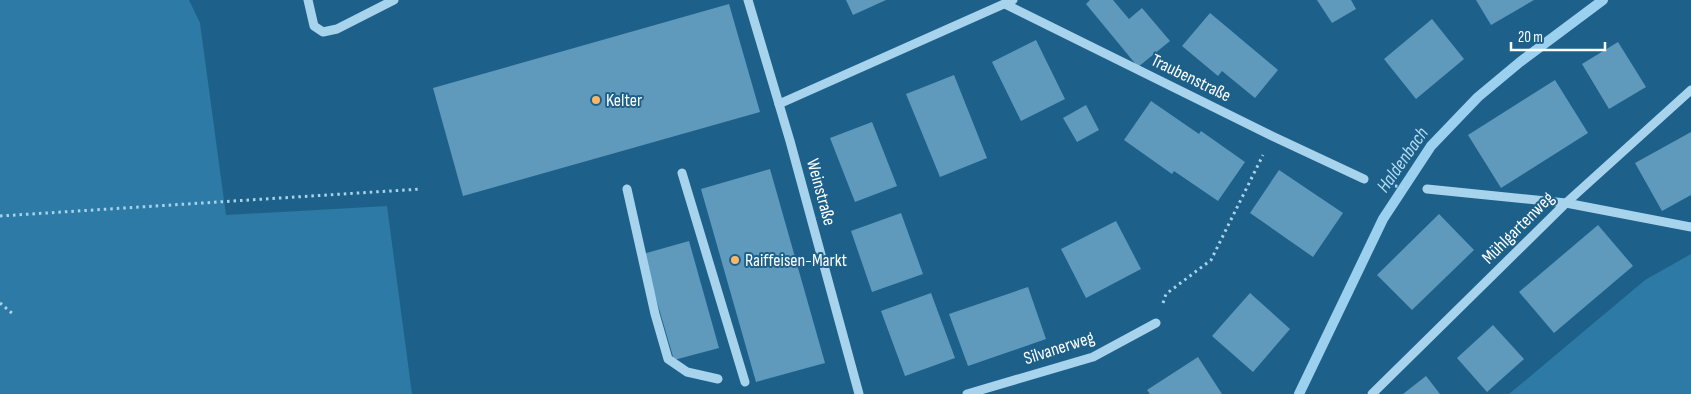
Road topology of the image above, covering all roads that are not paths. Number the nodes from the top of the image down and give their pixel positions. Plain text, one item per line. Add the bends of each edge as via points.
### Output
1 (308, 0) edge
2 (394, 0) edge
3 (748, 0) edge
4 (1009, 2) edge
5 (1691, 90) edge
6 (779, 104) junction
7 (682, 173) dead end
8 (1364, 179) dead end
9 (627, 189) dead end
10 (1427, 189) dead end
11 (1566, 203) junction
12 (1691, 226) edge
13 (1156, 323) road end
14 (718, 379) dead end
15 (745, 382) dead end
16 (859, 394) edge
17 (967, 394) edge
18 (1372, 394) edge

1 - 2 street via 314,26 324,32 337,30
3 - 6 street, Weinstraße
4 - 6 street, Traubenstraße
4 - 8 street, Traubenstraße via 1272,136
5 - 11 street, Mühlgartenweg
6 - 16 street, Weinstraße
7 - 15 street
9 - 14 street via 668,359 687,372
10 - 11 street
11 - 12 street
11 - 18 street, Mühlgartenweg
13 - 17 street, Silvanerweg via 1093,357

